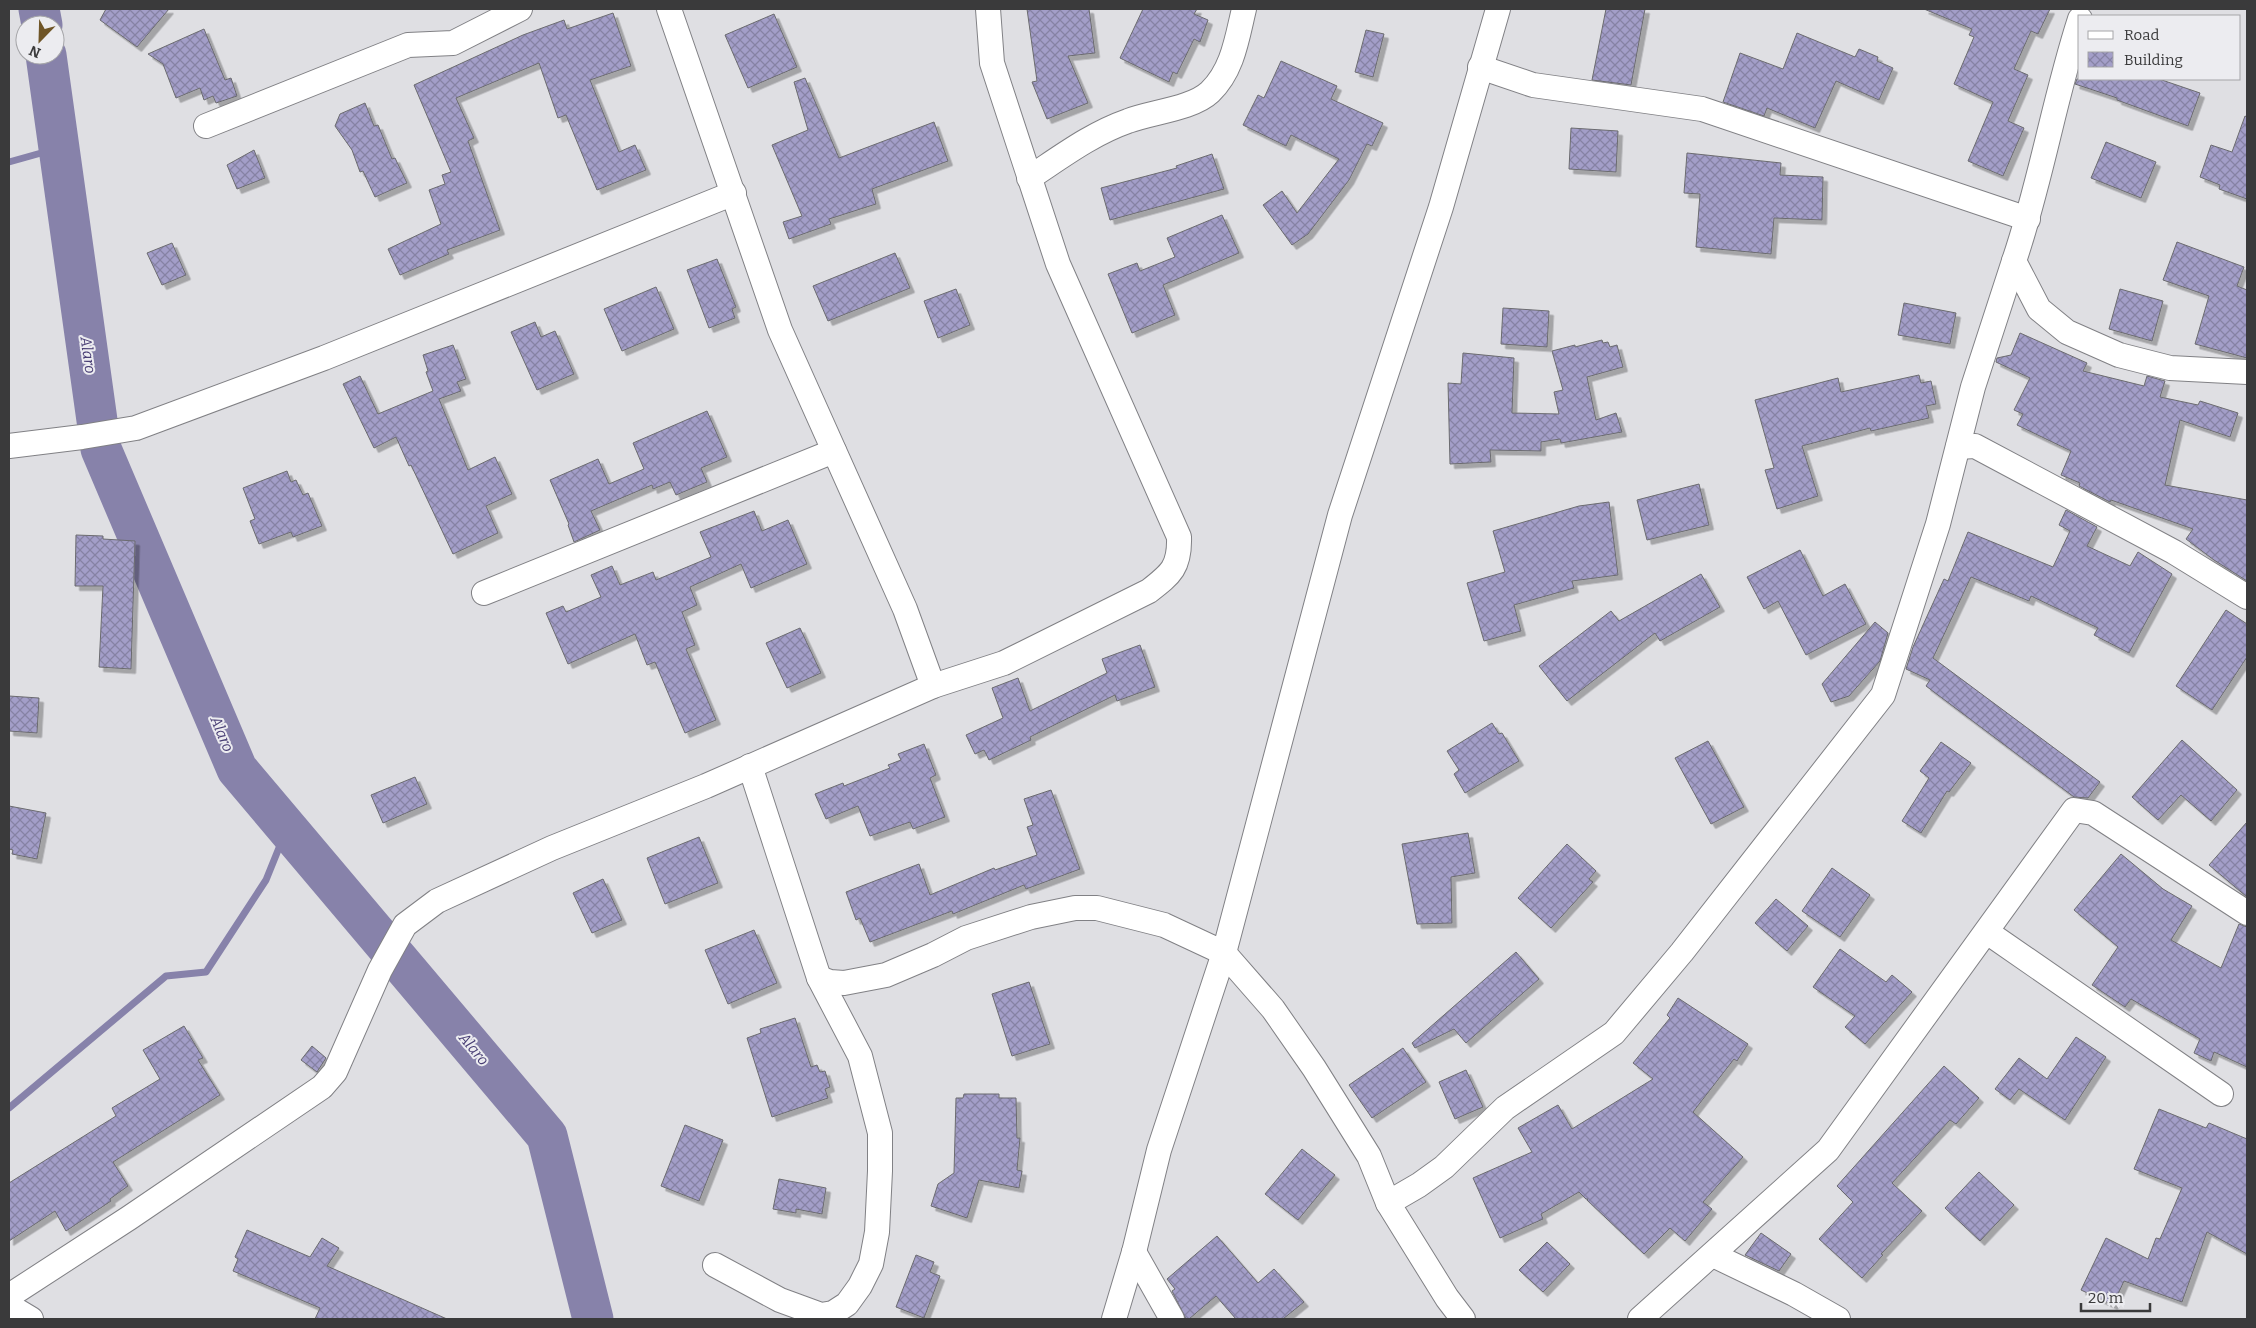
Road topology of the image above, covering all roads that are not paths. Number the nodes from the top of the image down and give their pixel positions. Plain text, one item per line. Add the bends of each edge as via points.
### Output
1 (520, 9) edge
2 (668, 9) edge
3 (988, 9) edge
4 (1244, 9) edge
5 (1498, 9) edge
6 (2078, 25) edge
7 (1480, 67) junction
8 (206, 126) dead end
9 (1029, 178) junction
10 (734, 193) junction
11 (2028, 219) junction
12 (2014, 261) junction
13 (2247, 372) edge
14 (9, 446) edge
15 (1958, 447) junction
16 (834, 450) junction
17 (484, 593) dead end
18 (2247, 597) edge
19 (933, 686) junction
20 (750, 766) junction
21 (2247, 913) edge
22 (1987, 932) junction
23 (1224, 952) junction
24 (819, 978) junction
25 (2221, 1094) dead end
26 (1388, 1203) junction
27 (1134, 1252) junction
28 (1713, 1255) junction
29 (714, 1265) dead end
30 (9, 1296) edge
31 (9, 1302) edge
32 (31, 1319) edge
33 (1114, 1319) edge
34 (1172, 1319) edge
35 (1463, 1319) edge
36 (1640, 1319) edge
37 (1838, 1319) edge

1 - 8 street via 454,44 408,45
2 - 10 street
3 - 9 street via 992,64
4 - 9 street via 1230,64 1208,94 1189,104 1128,121 1093,136
5 - 7 street
6 - 11 street
7 - 11 street via 1533,85 1702,109
7 - 23 street via 1441,207 1340,515
9 - 19 street via 1058,264 1179,537 1180,552 1170,576 1149,591 1004,663
10 - 14 street via 324,358 136,428
10 - 16 street via 780,330
11 - 12 street
12 - 13 street via 2039,309 2067,332 2119,355 2170,368
12 - 15 street via 1973,387
15 - 18 street via 1976,446 2174,552
15 - 26 street via 1938,524 1883,695 1682,952 1614,1033 1505,1108 1465,1150 1419,1185
16 - 17 street
16 - 19 street via 905,609
19 - 20 street
20 - 24 street
20 - 30 street via 552,848 437,901 404,925 380,970 335,1072 322,1086
21 - 22 street via 2093,813 2074,810
22 - 25 street
22 - 28 street via 1828,1150
23 - 24 street via 1164,925 1097,908 1075,908 1031,917 966,938 886,975 844,983
23 - 26 street via 1273,1009 1314,1068 1369,1156
23 - 27 street via 1159,1150
24 - 29 street via 860,1056 880,1133 877,1232 871,1264 847,1304 833,1314 821,1315 780,1300
26 - 35 street
27 - 33 street
27 - 34 street
28 - 36 street
28 - 37 street
31 - 32 street

